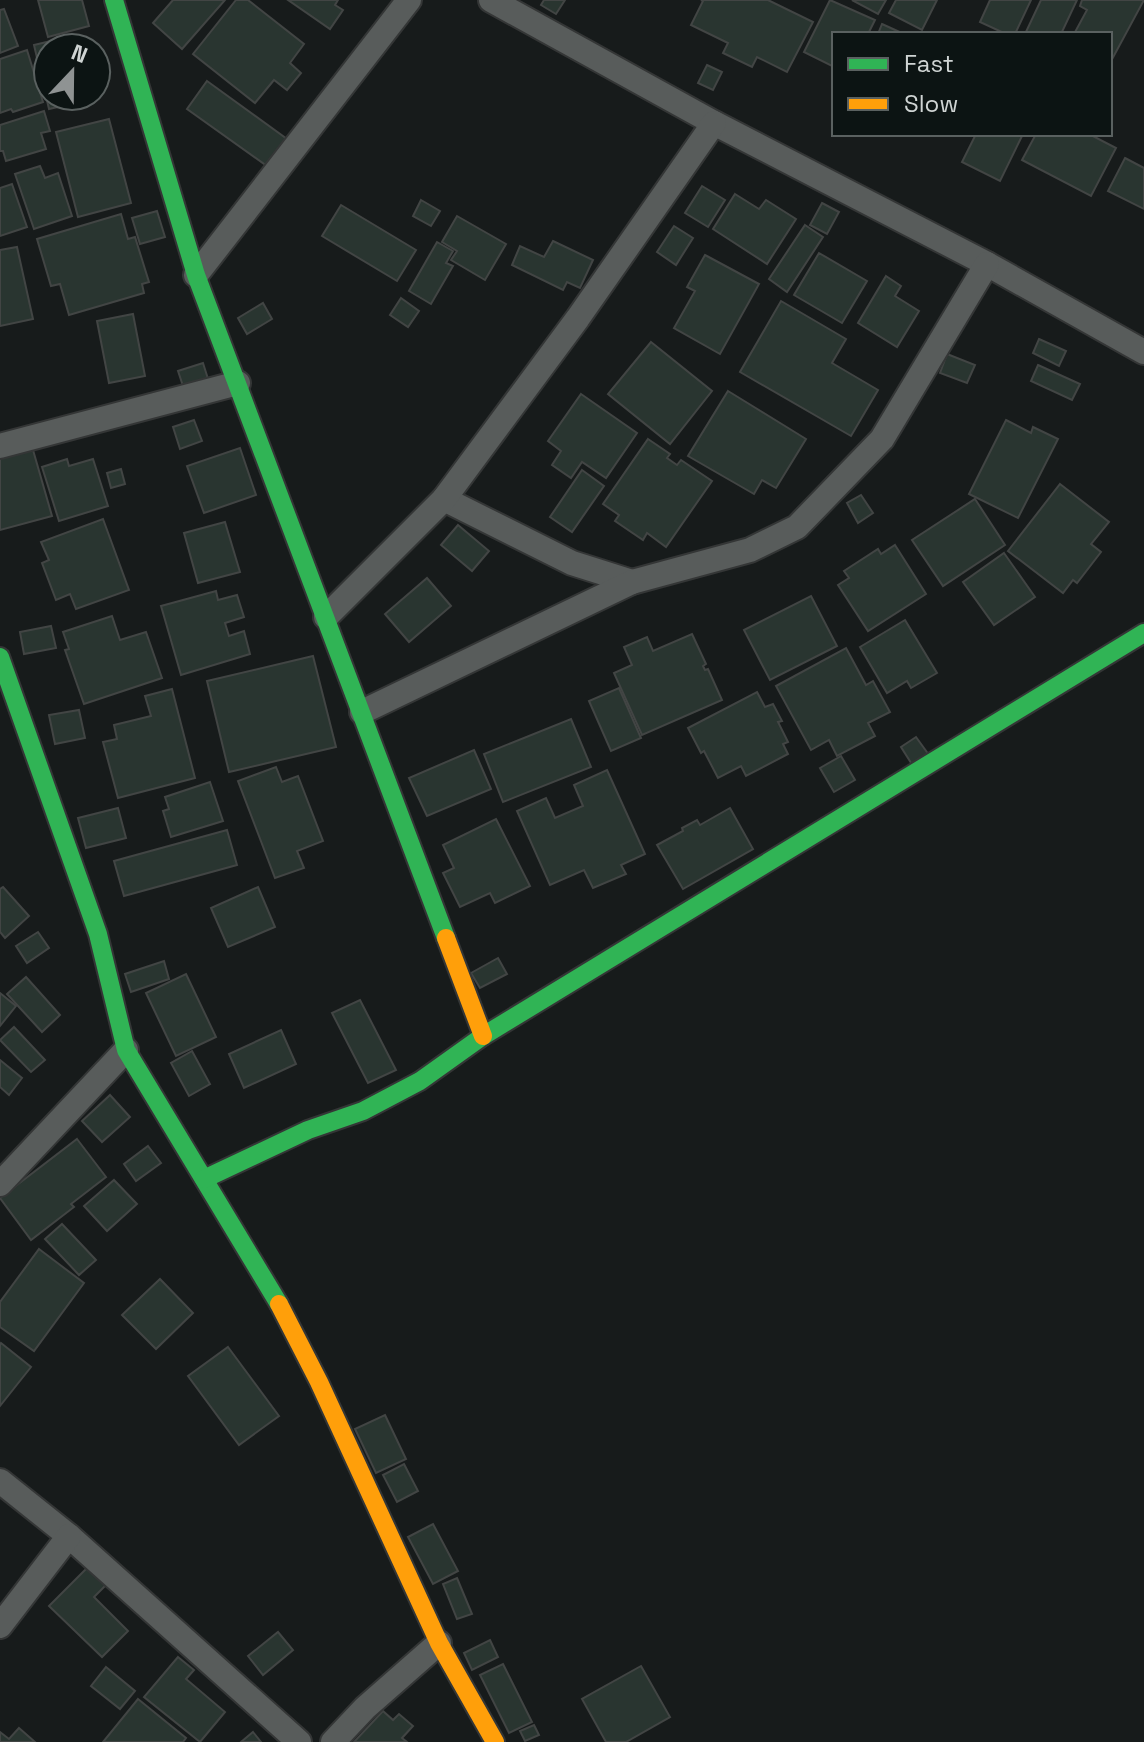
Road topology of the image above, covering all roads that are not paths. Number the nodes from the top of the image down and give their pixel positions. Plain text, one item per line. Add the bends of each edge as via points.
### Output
1 (114, 0) edge
2 (409, 0) edge
3 (491, 0) edge
4 (714, 123) junction
5 (987, 264) junction
6 (196, 275) junction
7 (1144, 352) edge
8 (238, 383) junction
9 (0, 446) edge
10 (444, 499) junction
11 (632, 582) junction
12 (326, 617) junction
13 (1144, 633) edge
14 (0, 657) edge
15 (362, 712) junction
16 (483, 1036) junction
17 (126, 1050) junction
18 (204, 1179) junction
19 (0, 1184) edge
20 (0, 1481) edge
21 (69, 1536) junction
22 (0, 1626) edge
23 (439, 1643) junction
24 (299, 1742) edge
25 (333, 1742) edge
26 (495, 1742) edge

1 - 6 street
2 - 6 street
3 - 4 street
4 - 5 street
4 - 10 street
5 - 7 street
5 - 11 street via 882,439 797,527 750,550
6 - 8 street
8 - 9 street
8 - 12 street
10 - 11 street via 572,563
10 - 12 street
11 - 15 street
12 - 15 street
13 - 16 street
14 - 17 street via 98,934
15 - 16 street
16 - 18 street via 420,1081 363,1111 308,1130
17 - 18 street
17 - 19 street
18 - 23 street via 270,1287 319,1382
20 - 21 street
21 - 22 street
21 - 24 street
23 - 25 street
23 - 26 street

